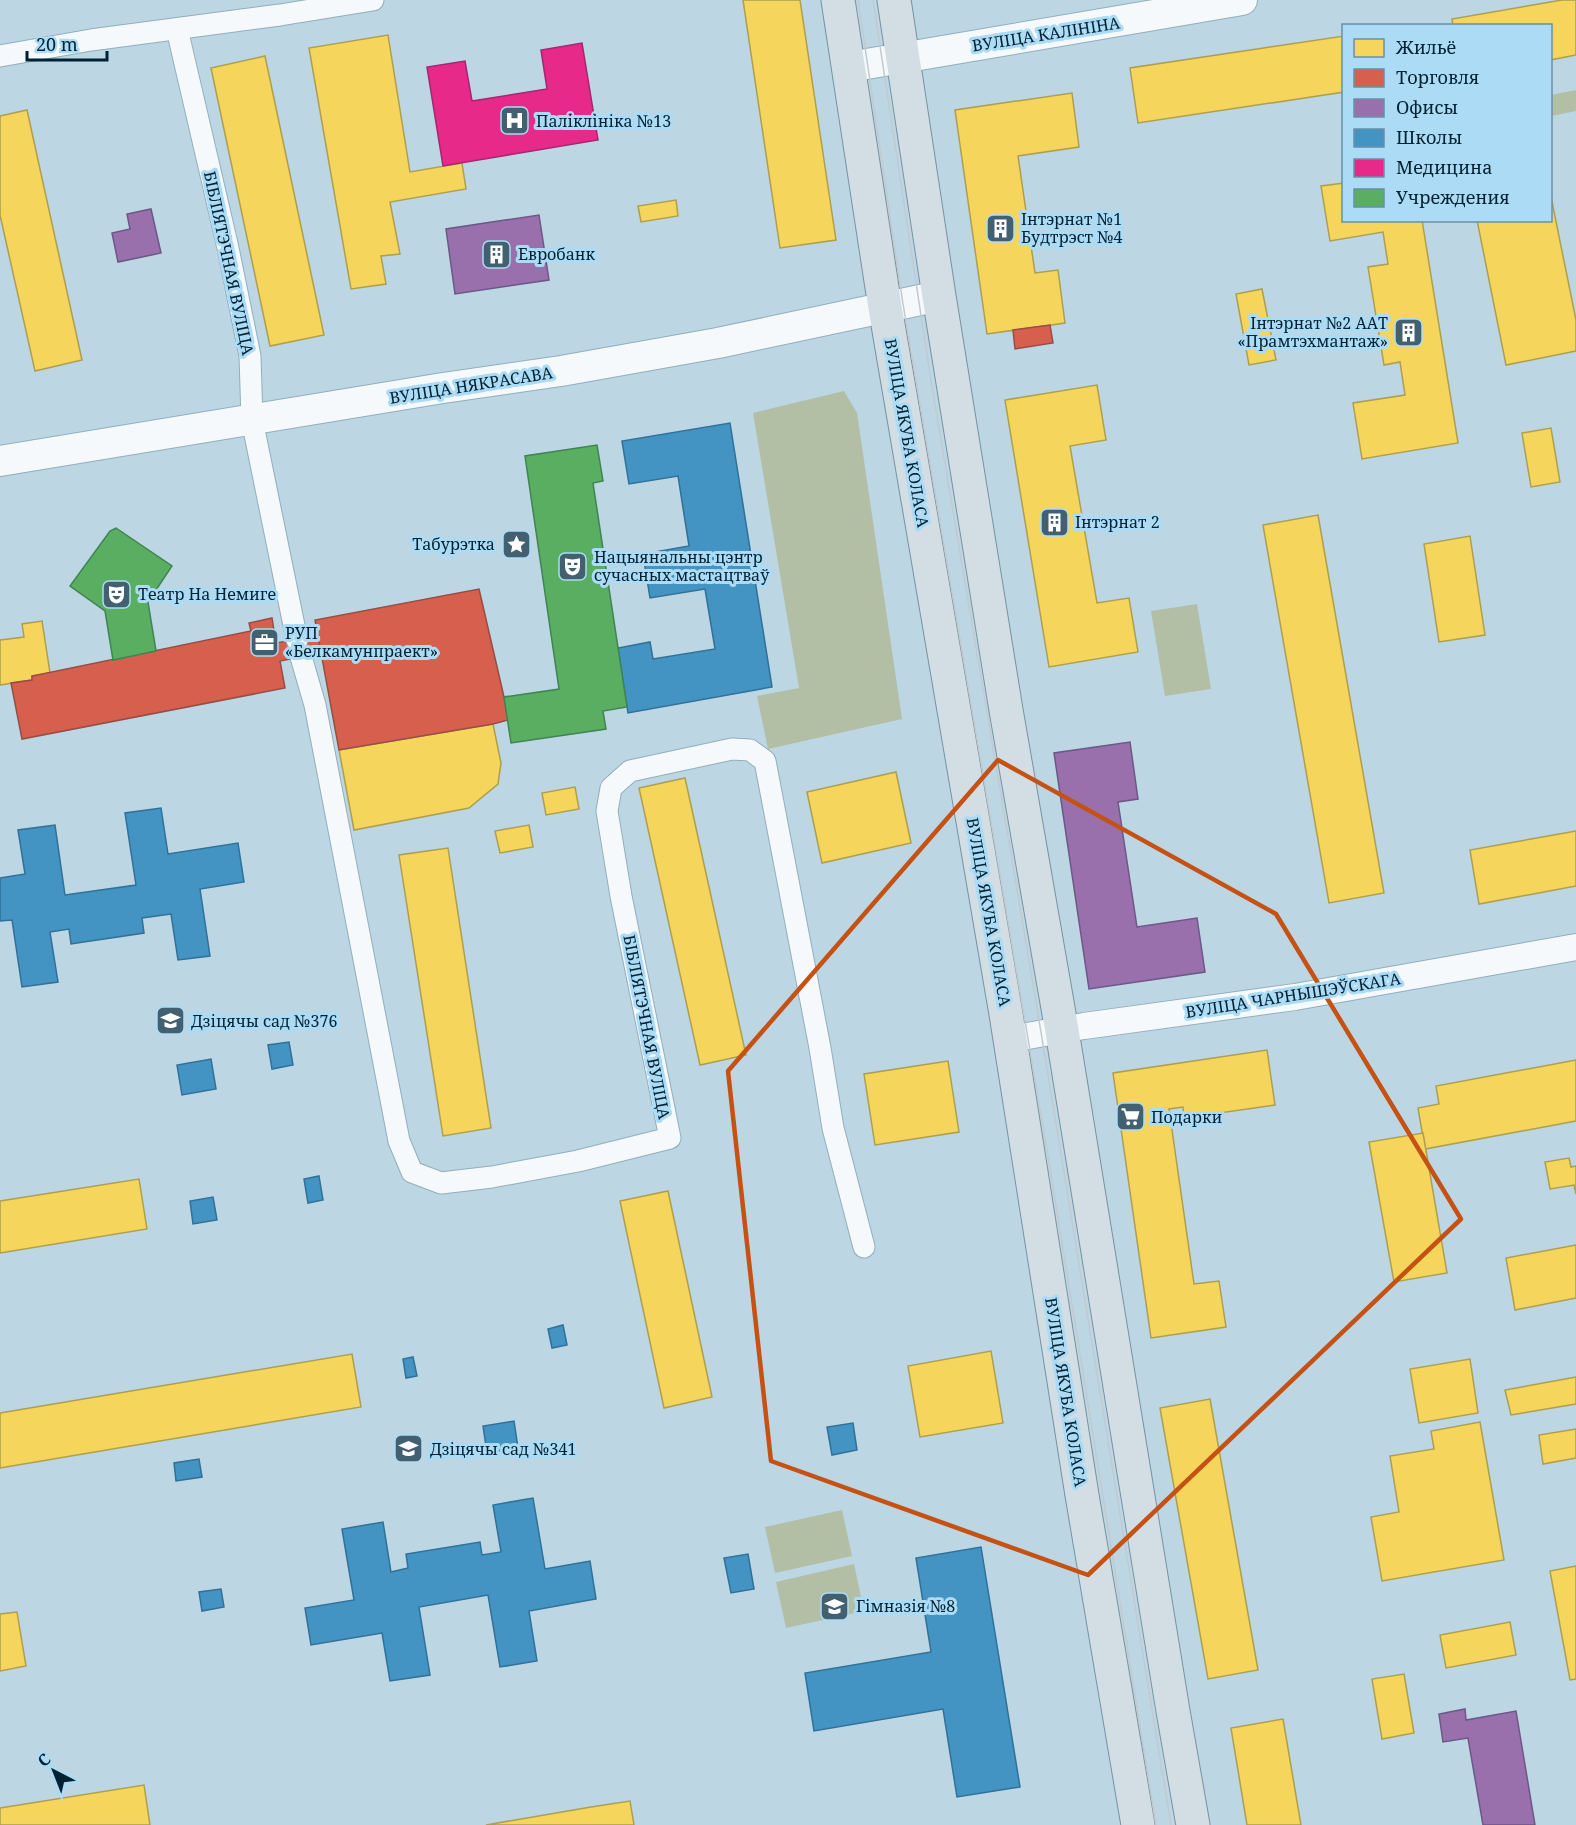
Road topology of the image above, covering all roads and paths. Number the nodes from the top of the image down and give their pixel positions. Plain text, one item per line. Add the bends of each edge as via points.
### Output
1 (373, 0) edge
2 (838, 0) edge
3 (894, 0) edge
4 (1242, 0) edge
5 (177, 29) junction
6 (0, 56) edge
7 (904, 58) junction
8 (849, 67) junction
9 (939, 296) junction
10 (885, 307) junction
11 (252, 420) junction
12 (0, 461) edge
13 (1576, 947) edge
14 (1062, 1031) junction
15 (1010, 1039) junction
16 (864, 1247) dead end
17 (1138, 1825) edge
18 (1193, 1825) edge

1 - 5 street
2 - 8 main road, ВУЛІЦА ЯКУБА КОЛАСА
3 - 7 main road
4 - 7 main road, ВУЛІЦА КАЛІНІНА
5 - 6 street via 91,39
5 - 11 street, БІБЛІЯТЭЧНАЯ ВУЛІЦА via 250,356
7 - 8 main road, ВУЛІЦА КАЛІНІНА
7 - 9 main road
8 - 10 main road, ВУЛІЦА ЯКУБА КОЛАСА
9 - 10 main road, ВУЛІЦА НЯКРАСАВА
9 - 14 main road
10 - 11 main road, ВУЛІЦА НЯКРАСАВА via 595,365
10 - 15 main road, ВУЛІЦА ЯКУБА КОЛАСА
11 - 12 main road, ВУЛІЦА НЯКРАСАВА
11 - 16 street, БІБЛІЯТЭЧНАЯ ВУЛІЦА via 299,649 315,705 399,1141 412,1172 441,1183 492,1177 670,1138 615,864 607,811 611,788 630,771 732,749 750,750 765,761 833,1128
13 - 14 street, ВУЛІЦА ЧАРНЫШЭЎСКАГА via 1294,997
14 - 15 street, ВУЛІЦА ЧАРНЫШЭЎСКАГА
14 - 18 main road
15 - 17 main road, ВУЛІЦА ЯКУБА КОЛАСА

